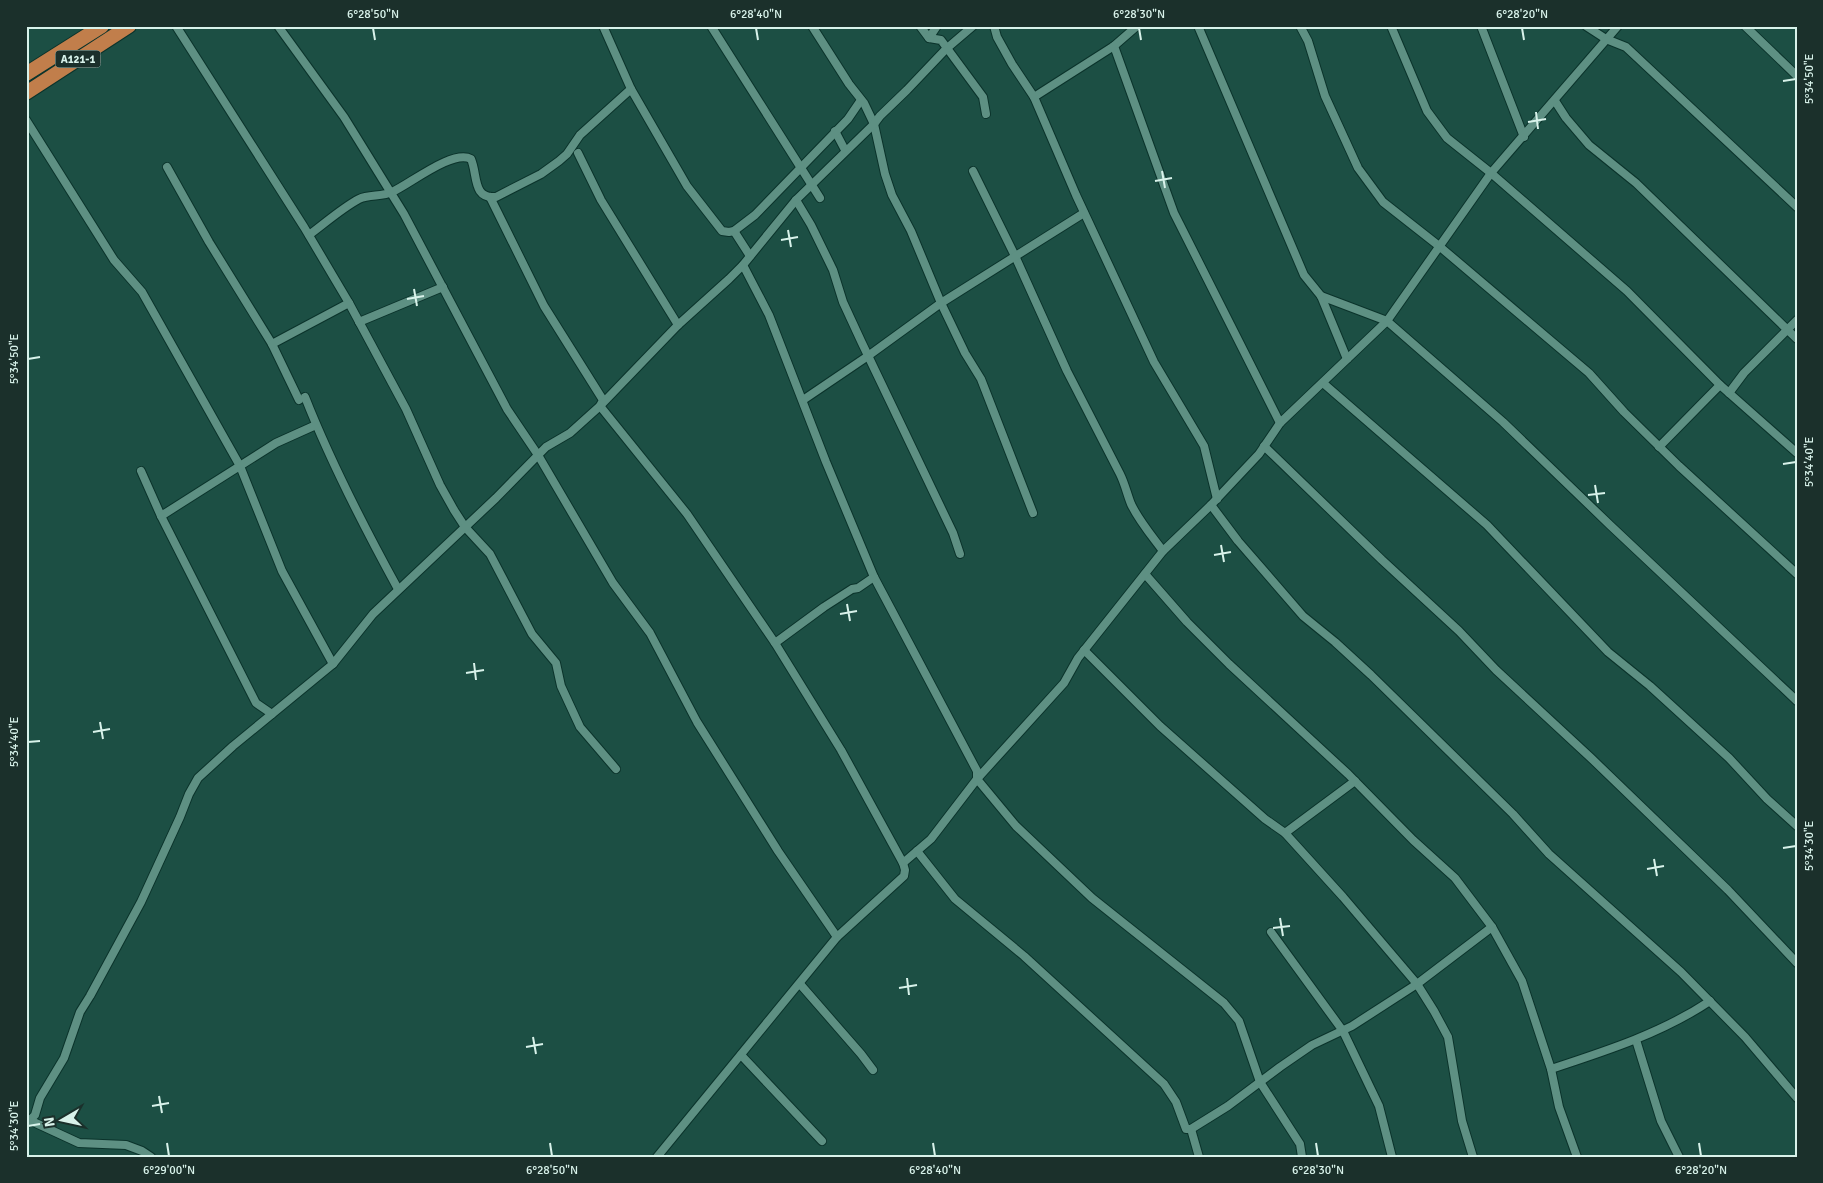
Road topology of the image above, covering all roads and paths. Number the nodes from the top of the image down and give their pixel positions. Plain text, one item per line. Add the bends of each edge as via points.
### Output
1 (102, 26) edge
2 (129, 26) edge
3 (176, 26) edge
4 (278, 26) edge
5 (603, 26) edge
6 (711, 26) edge
7 (812, 26) edge
8 (920, 26) edge
9 (973, 26) edge
10 (994, 26) edge
11 (1137, 26) edge
12 (1198, 26) edge
13 (1300, 26) edge
14 (1391, 26) edge
15 (1481, 26) edge
16 (1586, 26) edge
17 (1618, 26) edge
18 (1745, 26) edge
19 (936, 27) edge
20 (929, 38) junction
21 (1606, 39) junction
22 (940, 40) junction
23 (1114, 46) junction
24 (946, 49) junction
25 (734, 70) dead end
26 (26, 74) edge
27 (1797, 76) edge
28 (631, 89) junction
29 (26, 93) edge
30 (1034, 96) junction
31 (861, 100) junction
32 (1554, 100) junction
33 (986, 114) dead end
34 (26, 120) edge
35 (874, 124) junction
36 (835, 131) junction
37 (1524, 137) junction
38 (845, 150) junction
39 (578, 153) dead end
40 (167, 166) dead end
41 (800, 168) junction
42 (973, 171) dead end
43 (1491, 174) junction
44 (812, 184) junction
45 (391, 193) junction
46 (490, 197) junction
47 (820, 198) junction
48 (796, 200) junction
49 (1797, 207) edge
50 (1084, 213) junction
51 (734, 231) junction
52 (309, 235) junction
53 (1439, 246) junction
54 (750, 256) junction
55 (1015, 256) junction
56 (743, 265) junction
57 (443, 287) junction
58 (1321, 296) junction
59 (349, 303) junction
60 (941, 303) junction
61 (1797, 320) edge
62 (1387, 321) junction
63 (359, 322) junction
64 (678, 325) junction
65 (1786, 330) junction
66 (1797, 339) edge
67 (272, 344) junction
68 (868, 356) junction
69 (1347, 359) junction
70 (1323, 383) junction
71 (1720, 386) junction
72 (1729, 393) junction
73 (803, 400) junction
74 (600, 406) junction
75 (1280, 423) junction
76 (316, 425) junction
77 (1264, 446) junction
78 (1659, 447) junction
79 (1797, 453) edge
80 (538, 455) junction
81 (240, 466) junction
82 (140, 471) dead end
83 (1214, 502) junction
84 (1033, 513) dead end
85 (161, 516) junction
86 (465, 527) junction
87 (1163, 551) junction
88 (960, 554) dead end
89 (1145, 574) junction
90 (1797, 574) edge
91 (874, 578) junction
92 (398, 589) junction
93 (775, 643) junction
94 (1084, 650) junction
95 (333, 664) junction
96 (1797, 701) edge
97 (272, 714) junction
98 (616, 768) dead end
99 (977, 779) junction
100 (1355, 781) junction
101 (1797, 826) edge
102 (1285, 833) junction
103 (917, 851) junction
104 (902, 863) junction
105 (1492, 927) junction
106 (1271, 932) dead end
107 (837, 937) junction
108 (1797, 963) edge
109 (800, 984) junction
110 (1417, 984) junction
111 (1710, 1001) junction
112 (1343, 1030) junction
113 (1636, 1040) junction
114 (741, 1055) junction
115 (1551, 1069) junction
116 (873, 1070) dead end
117 (1260, 1082) junction
118 (1797, 1098) edge
119 (27, 1121) edge
120 (1191, 1129) junction
121 (822, 1141) dead end
122 (151, 1157) edge
123 (657, 1157) edge
124 (1199, 1157) edge
125 (1302, 1157) edge
126 (1392, 1157) edge
127 (1473, 1157) edge
128 (1577, 1157) edge
129 (1679, 1157) edge

1 - 26 highway, A121-1
2 - 29 highway, A121-1
3 - 52 street
4 - 45 street via 344,117
5 - 28 street
6 - 47 street
7 - 31 street
8 - 20 street
9 - 24 street
10 - 30 street via 1012,64
11 - 23 street
12 - 58 street via 1304,275
13 - 53 street via 1325,96 1358,168 1382,202
14 - 43 street via 1427,111 1447,138
15 - 37 street
16 - 21 street
17 - 21 street
18 - 27 street
19 - 20 street
19 - 22 street
20 - 22 street
21 - 32 street
21 - 49 street via 1626,47
22 - 24 street
23 - 30 street
23 - 75 street via 1174,214
24 - 33 street via 984,97
24 - 35 street
25 - 47 street
28 - 46 street via 580,134 559,161 542,174
28 - 51 street via 687,186 722,231
30 - 50 street
31 - 35 street
31 - 36 street
32 - 37 street
32 - 65 street via 1588,144 1636,184
34 - 81 street via 114,260 142,292
35 - 38 street
35 - 60 street via 892,195
36 - 38 street
36 - 41 street
37 - 43 street
38 - 44 street
39 - 64 street via 601,200
40 - 67 street
41 - 44 street
41 - 47 street
41 - 51 street via 755,215
42 - 55 street
43 - 53 street
43 - 71 street via 1627,291
44 - 48 street
45 - 46 street via 452,159 467,157 474,164 479,190
45 - 52 street via 360,198
45 - 57 street
46 - 74 street via 544,306 604,400
48 - 54 street
48 - 68 street via 832,270
50 - 55 street
50 - 83 street via 1154,362 1204,446
51 - 54 street
52 - 59 street
53 - 62 street
53 - 78 street via 1589,373
54 - 56 street
55 - 60 street
55 - 87 street via 1067,371 1120,474 1133,509
56 - 64 street
56 - 73 street via 770,315
57 - 63 street
57 - 80 street via 507,409
58 - 62 street
58 - 69 street
59 - 63 street
59 - 67 street
60 - 68 street
60 - 84 street via 981,379
61 - 65 street
62 - 69 street
62 - 96 street via 1503,422
63 - 86 street via 406,409 440,485
64 - 74 street
65 - 66 street
65 - 72 street
67 - 76 street
68 - 73 street
68 - 88 street via 953,533
69 - 70 street
70 - 75 street
70 - 101 street via 1488,525 1608,652 1729,758
71 - 72 street
71 - 78 street
72 - 79 street
73 - 91 street
74 - 80 street via 570,433
74 - 93 street via 686,514
75 - 77 street
76 - 81 street
76 - 92 street
77 - 83 street
77 - 108 street via 1728,890
78 - 90 street
80 - 86 street
80 - 107 street via 613,583 650,633 697,722
81 - 85 street
81 - 95 street via 282,570
82 - 85 street
83 - 87 street
83 - 111 street via 1238,541 1303,616 1371,675 1513,814 1549,854
85 - 97 street via 256,703
86 - 92 street
86 - 98 street via 490,554 532,634 556,663 580,727
87 - 89 street
89 - 94 street
89 - 100 street via 1229,664
91 - 93 street via 824,607
91 - 99 street via 977,771
92 - 95 street via 373,614
93 - 104 street via 841,750
94 - 99 street via 1064,682
94 - 102 street via 1160,726
95 - 97 street
97 - 119 street via 198,778 141,902 80,1012 64,1058 40,1098 35,1114
99 - 103 street via 931,839
99 - 117 street via 1016,826 1092,898 1224,1003 1239,1022
100 - 102 street
100 - 105 street via 1455,878
102 - 110 street
103 - 104 street
103 - 120 street via 955,900 1024,956 1164,1084 1176,1102 1186,1129
104 - 107 street via 904,876
105 - 110 street
105 - 115 street via 1522,981
106 - 112 street
107 - 109 street
109 - 114 street
109 - 116 street
110 - 112 street
110 - 127 street via 1448,1037 1462,1121
111 - 113 street
111 - 118 street
112 - 117 street via 1312,1045
112 - 126 street via 1379,1106
113 - 115 street
113 - 129 street via 1661,1121
114 - 121 street
114 - 123 street
115 - 128 street via 1559,1107
117 - 120 street
117 - 125 street via 1300,1144
119 - 122 street via 79,1143 126,1145
120 - 124 street

